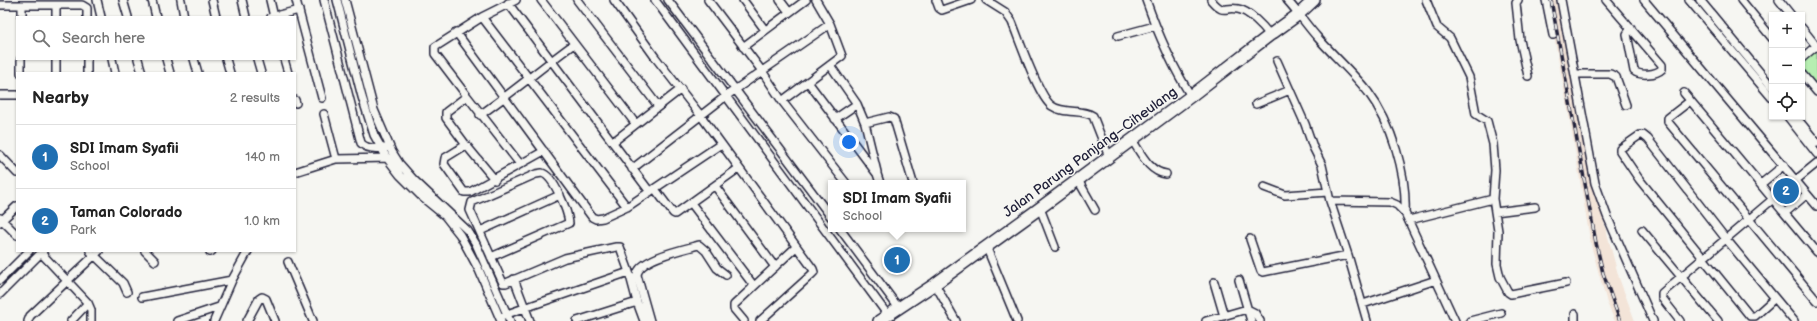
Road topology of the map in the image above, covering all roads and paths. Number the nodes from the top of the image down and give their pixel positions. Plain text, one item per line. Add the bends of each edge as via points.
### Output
1 (97, 0) edge
2 (124, 0) edge
3 (152, 0) edge
4 (181, 0) edge
5 (212, 0) edge
6 (242, 0) edge
7 (270, 0) edge
8 (296, 0) edge
9 (324, 0) edge
10 (337, 0) edge
11 (345, 0) edge
12 (516, 0) edge
13 (542, 0) edge
14 (578, 0) edge
15 (614, 0) edge
16 (655, 0) edge
17 (668, 0) edge
18 (708, 0) edge
19 (743, 0) edge
20 (780, 0) edge
21 (806, 0) edge
22 (816, 0) edge
23 (936, 0) edge
24 (971, 0) edge
25 (986, 0) edge
26 (1146, 0) edge
27 (1211, 0) edge
28 (1287, 0) edge
29 (1314, 0) edge
30 (1426, 0) edge
31 (1518, 0) edge
32 (1546, 0) edge
33 (1561, 0) edge
34 (1606, 0) edge
35 (1644, 0) edge
36 (1689, 0) edge
37 (1700, 0) edge
38 (1740, 0) edge
39 (1780, 0) edge
40 (508, 3) junction
41 (0, 5) edge
42 (22, 5) junction
43 (56, 6) junction
44 (299, 10) junction
45 (789, 12) junction
46 (1789, 12) edge
47 (1299, 14) junction
48 (22, 16) edge
49 (56, 16) edge
50 (87, 16) edge
51 (101, 16) edge
52 (128, 16) edge
53 (156, 16) edge
54 (184, 16) edge
55 (216, 16) edge
56 (246, 16) edge
57 (273, 16) edge
58 (277, 16) edge
59 (482, 17) junction
60 (830, 24) junction
61 (1155, 26) junction
62 (1631, 28) junction
63 (765, 30) junction
64 (456, 32) junction
65 (1805, 32) edge
66 (1769, 34) edge
67 (1270, 35) junction
68 (1553, 35) dead end
69 (1118, 36) dead end
70 (574, 44) junction
71 (743, 47) junction
72 (1817, 47) edge
73 (1805, 56) edge
74 (21, 60) edge
75 (56, 60) edge
76 (87, 60) edge
77 (113, 60) edge
78 (138, 60) edge
79 (166, 60) edge
80 (194, 60) edge
81 (226, 60) edge
82 (257, 60) edge
83 (284, 60) edge
84 (551, 60) junction
85 (1277, 62) dead end
86 (830, 65) junction
87 (762, 71) junction
88 (21, 72) edge
89 (56, 72) edge
90 (87, 72) edge
91 (115, 72) edge
92 (142, 72) edge
93 (170, 72) edge
94 (198, 72) edge
95 (230, 72) edge
96 (261, 72) edge
97 (288, 72) edge
98 (1575, 74) junction
99 (1528, 76) dead end
100 (528, 78) junction
101 (1805, 80) edge
102 (808, 82) junction
103 (1770, 84) edge
104 (681, 89) junction
105 (737, 89) junction
106 (1290, 90) junction
107 (1817, 92) edge
108 (1684, 94) dead end
109 (1769, 94) edge
110 (0, 95) edge
111 (16, 95) edge
112 (467, 96) junction
113 (726, 96) junction
114 (1191, 96) junction
115 (322, 98) dead end
116 (505, 98) junction
117 (782, 101) junction
118 (1690, 101) junction
119 (857, 104) junction
120 (1256, 104) dead end
121 (1626, 105) dead end
122 (658, 106) junction
123 (324, 114) dead end
124 (480, 115) junction
125 (701, 116) junction
126 (835, 119) junction
127 (1790, 120) edge
128 (1798, 120) edge
129 (635, 123) junction
130 (865, 123) junction
131 (1132, 140) junction
132 (612, 142) junction
133 (1817, 143) edge
134 (721, 144) junction
135 (466, 145) junction
136 (381, 148) junction
137 (390, 148) junction
138 (544, 151) junction
139 (1817, 154) edge
140 (0, 155) edge
141 (1109, 157) junction
142 (387, 158) junction
143 (395, 158) junction
144 (336, 159) junction
145 (1817, 163) edge
146 (520, 164) junction
147 (1784, 165) junction
148 (632, 168) junction
149 (739, 168) junction
150 (16, 172) edge
151 (296, 172) edge
152 (877, 174) junction
153 (1166, 174) dead end
154 (495, 180) junction
155 (844, 180) edge
156 (879, 180) edge
157 (912, 180) edge
158 (1078, 180) junction
159 (1796, 180) junction
160 (1761, 184) junction
161 (716, 186) junction
162 (1264, 187) dead end
163 (653, 190) junction
164 (1328, 192) junction
165 (1807, 194) junction
166 (560, 195) junction
167 (1493, 199) junction
168 (1773, 199) junction
169 (1330, 200) junction
170 (692, 203) junction
171 (1817, 206) edge
172 (16, 207) edge
173 (627, 207) junction
174 (1536, 207) dead end
175 (1040, 208) junction
176 (1095, 210) dead end
177 (828, 212) edge
178 (1495, 212) junction
179 (1785, 212) junction
180 (1407, 217) junction
181 (1, 220) edge
182 (1749, 220) junction
183 (1642, 230) dead end
184 (480, 231) junction
185 (842, 232) edge
186 (16, 234) edge
187 (1250, 239) dead end
188 (1726, 239) junction
189 (986, 246) junction
190 (796, 247) junction
191 (1055, 247) dead end
192 (28, 252) edge
193 (95, 252) edge
194 (146, 252) edge
195 (247, 252) edge
196 (1817, 252) edge
197 (38, 253) edge
198 (1348, 255) junction
199 (491, 257) junction
200 (1703, 258) junction
201 (155, 261) dead end
202 (288, 262) dead end
203 (775, 267) junction
204 (629, 272) junction
205 (726, 275) dead end
206 (1682, 276) junction
207 (514, 279) junction
208 (0, 280) edge
209 (232, 280) junction
210 (1239, 280) dead end
211 (1436, 280) junction
212 (67, 281) junction
213 (1214, 282) dead end
214 (1566, 283) dead end
215 (935, 284) junction
216 (754, 286) junction
217 (127, 292) dead end
218 (0, 294) edge
219 (142, 297) dead end
220 (1775, 298) junction
221 (1817, 301) edge
222 (637, 302) junction
223 (88, 303) junction
224 (1363, 304) junction
225 (525, 307) junction
226 (898, 307) junction
227 (219, 308) junction
228 (1247, 309) junction
229 (1501, 313) dead end
230 (509, 318) edge
231 (883, 318) edge
232 (1222, 318) edge
233 (500, 319) edge
234 (28, 321) edge
235 (71, 321) edge
236 (91, 321) edge
237 (177, 321) edge
238 (214, 321) edge
239 (247, 321) edge
240 (275, 321) edge
241 (313, 321) edge
242 (530, 321) edge
243 (577, 321) edge
244 (644, 321) edge
245 (650, 321) edge
246 (744, 321) edge
247 (760, 321) edge
248 (956, 321) edge
249 (1016, 321) edge
250 (1206, 321) edge
251 (1251, 321) edge
252 (1260, 321) edge
253 (1367, 321) edge
254 (1455, 321) edge
255 (1470, 321) edge
256 (1654, 321) edge
257 (1680, 321) edge
258 (1718, 321) edge
259 (1794, 321) edge

1 - 51 street
2 - 52 street
3 - 53 street
4 - 54 street
5 - 55 street
6 - 56 street
7 - 57 street
8 - 44 street
9 - 136 street via 361,143 363,146
10 - 136 street via 362,97 374,135
11 - 137 street via 374,110
12 - 40 street
13 - 70 street
14 - 122 street
15 - 104 street
16 - 113 street
17 - 105 street
18 - 71 street
19 - 63 street
20 - 45 street
21 - 45 street
22 - 60 street
23 - 24 street via 942,10
25 - 141 street via 1009,17 1041,93 1051,106 1093,116
26 - 61 street
27 - 67 street via 1220,9 1240,9 1260,22
28 - 47 street
29 - 47 street, Jalan Parung Panjang–Ciheulang
30 - 167 street via 1437,27 1450,38 1469,77 1476,114 1488,123 1495,170
31 - 99 street via 1516,3 1520,40
32 - 68 street
33 - 98 street
34 - 62 street
35 - 147 street
36 - 109 street
37 - 103 street
38 - 66 street
39 - 46 street
40 - 59 street
40 - 84 street
41 - 42 street
42 - 43 street
42 - 48 street
43 - 49 street
43 - 50 street via 82,5 87,8
44 - 58 street
44 - 115 street
45 - 63 street
47 - 67 street, Jalan Parung Panjang–Ciheulang
47 - 180 street via 1369,93 1385,122 1401,166
59 - 64 street
59 - 100 street
60 - 86 street via 842,56
60 - 87 street
61 - 69 street
61 - 114 street via 1180,79
62 - 62 street via 1662,65 1660,72 1638,74 1634,71 1627,34
63 - 71 street
64 - 112 street via 435,46 435,54
64 - 116 street
65 - 72 street
67 - 114 street, Jalan Parung Panjang–Ciheulang
70 - 84 street
70 - 129 street
71 - 87 street
72 - 73 street
74 - 88 street
75 - 89 street
76 - 90 street
77 - 91 street
78 - 92 street
79 - 93 street
80 - 94 street
81 - 95 street
82 - 96 street
83 - 97 street
84 - 100 street
84 - 132 street
85 - 106 street
86 - 102 street
86 - 119 street
87 - 105 street
87 - 117 street
98 - 121 street via 1610,74 1616,77
98 - 256 street via 1595,183
100 - 116 street
100 - 173 street
101 - 107 street
102 - 117 street
102 - 126 street
104 - 122 street
104 - 125 street
105 - 113 street
105 - 177 street
106 - 120 street
106 - 164 street via 1322,165
108 - 118 street
110 - 111 street
112 - 124 street
112 - 135 street via 445,115
113 - 125 street
113 - 231 street via 856,274
114 - 131 street, Jalan Parung Panjang–Ciheulang
116 - 124 street
116 - 138 street
117 - 155 street
118 - 160 street
118 - 182 street via 1668,118 1668,122
119 - 126 street
119 - 130 street
122 - 129 street
123 - 144 street
124 - 146 street
125 - 134 street
125 - 148 street
126 - 152 street
127 - 139 street
128 - 133 street
129 - 132 street
130 - 152 street
130 - 157 street via 890,117 894,119
131 - 141 street, Jalan Parung Panjang–Ciheulang
131 - 153 street via 1153,170
132 - 148 street
134 - 149 street
134 - 163 street
135 - 154 street
135 - 154 street via 444,161 464,192 470,192
136 - 137 street
136 - 142 street
137 - 143 street
138 - 146 street
138 - 173 street via 596,219
140 - 150 street
141 - 158 street, Jalan Parung Panjang–Ciheulang
142 - 143 street
142 - 144 street
142 - 233 street via 406,182 455,227 473,259
143 - 230 street via 414,180 468,231
144 - 151 street
145 - 159 street
146 - 154 street
147 - 159 street
147 - 160 street
148 - 163 street
149 - 161 street
149 - 190 street
152 - 156 street
158 - 175 street, Jalan Parung Panjang–Ciheulang
158 - 176 street
159 - 165 street
160 - 168 street
161 - 170 street
161 - 203 street
162 - 164 street via 1294,196
163 - 170 street via 673,213 678,213
163 - 173 street
164 - 169 street
165 - 171 street
165 - 179 street
166 - 184 street
166 - 184 street via 550,178 542,173 472,202 470,210
166 - 199 street via 569,223
167 - 178 street
167 - 180 street
168 - 179 street
168 - 182 street
169 - 180 street via 1390,202 1397,205
169 - 198 street
170 - 216 street
172 - 181 street
174 - 178 street
175 - 189 street, Jalan Parung Panjang–Ciheulang
175 - 191 street
178 - 214 street via 1498,231 1497,264 1508,292 1515,294
179 - 196 street
180 - 211 street
181 - 186 street
182 - 188 street
182 - 221 street
183 - 206 street
184 - 199 street
185 - 226 street
187 - 198 street via 1263,272
188 - 200 street
188 - 200 street via 1648,139 1640,135 1630,140 1620,149 1624,159
188 - 220 street
189 - 215 street, Jalan Parung Panjang–Ciheulang
189 - 249 street
190 - 203 street
190 - 247 street via 814,272
192 - 208 street
193 - 212 street
193 - 217 street via 124,283
194 - 201 street
195 - 209 street
197 - 212 street
197 - 218 street
198 - 224 street
199 - 207 street via 503,283
200 - 206 street
200 - 220 street via 1750,316 1755,316
202 - 241 street
203 - 216 street
204 - 207 street via 620,247 616,247 565,258
204 - 222 street
204 - 225 street
205 - 245 street via 717,268 699,245 662,256 646,264 638,270 637,275
206 - 257 street via 1662,295
206 - 258 street
207 - 225 street
209 - 219 street
209 - 227 street
210 - 228 street
211 - 224 street
211 - 254 street
212 - 223 street
212 - 234 street via 30,316
213 - 232 street
215 - 226 street, Jalan Parung Panjang–Ciheulang
215 - 248 street
216 - 246 street via 734,305 734,309
220 - 259 street
222 - 243 street
222 - 244 street
223 - 235 street
223 - 236 street
224 - 253 street
225 - 230 street
225 - 242 street
226 - 231 street, Jalan Parung Panjang–Ciheulang
227 - 237 street
227 - 238 street
228 - 232 street
228 - 251 street
228 - 252 street via 1255,313
229 - 255 street
230 - 233 street
232 - 250 street
239 - 240 street via 262,297 266,299

